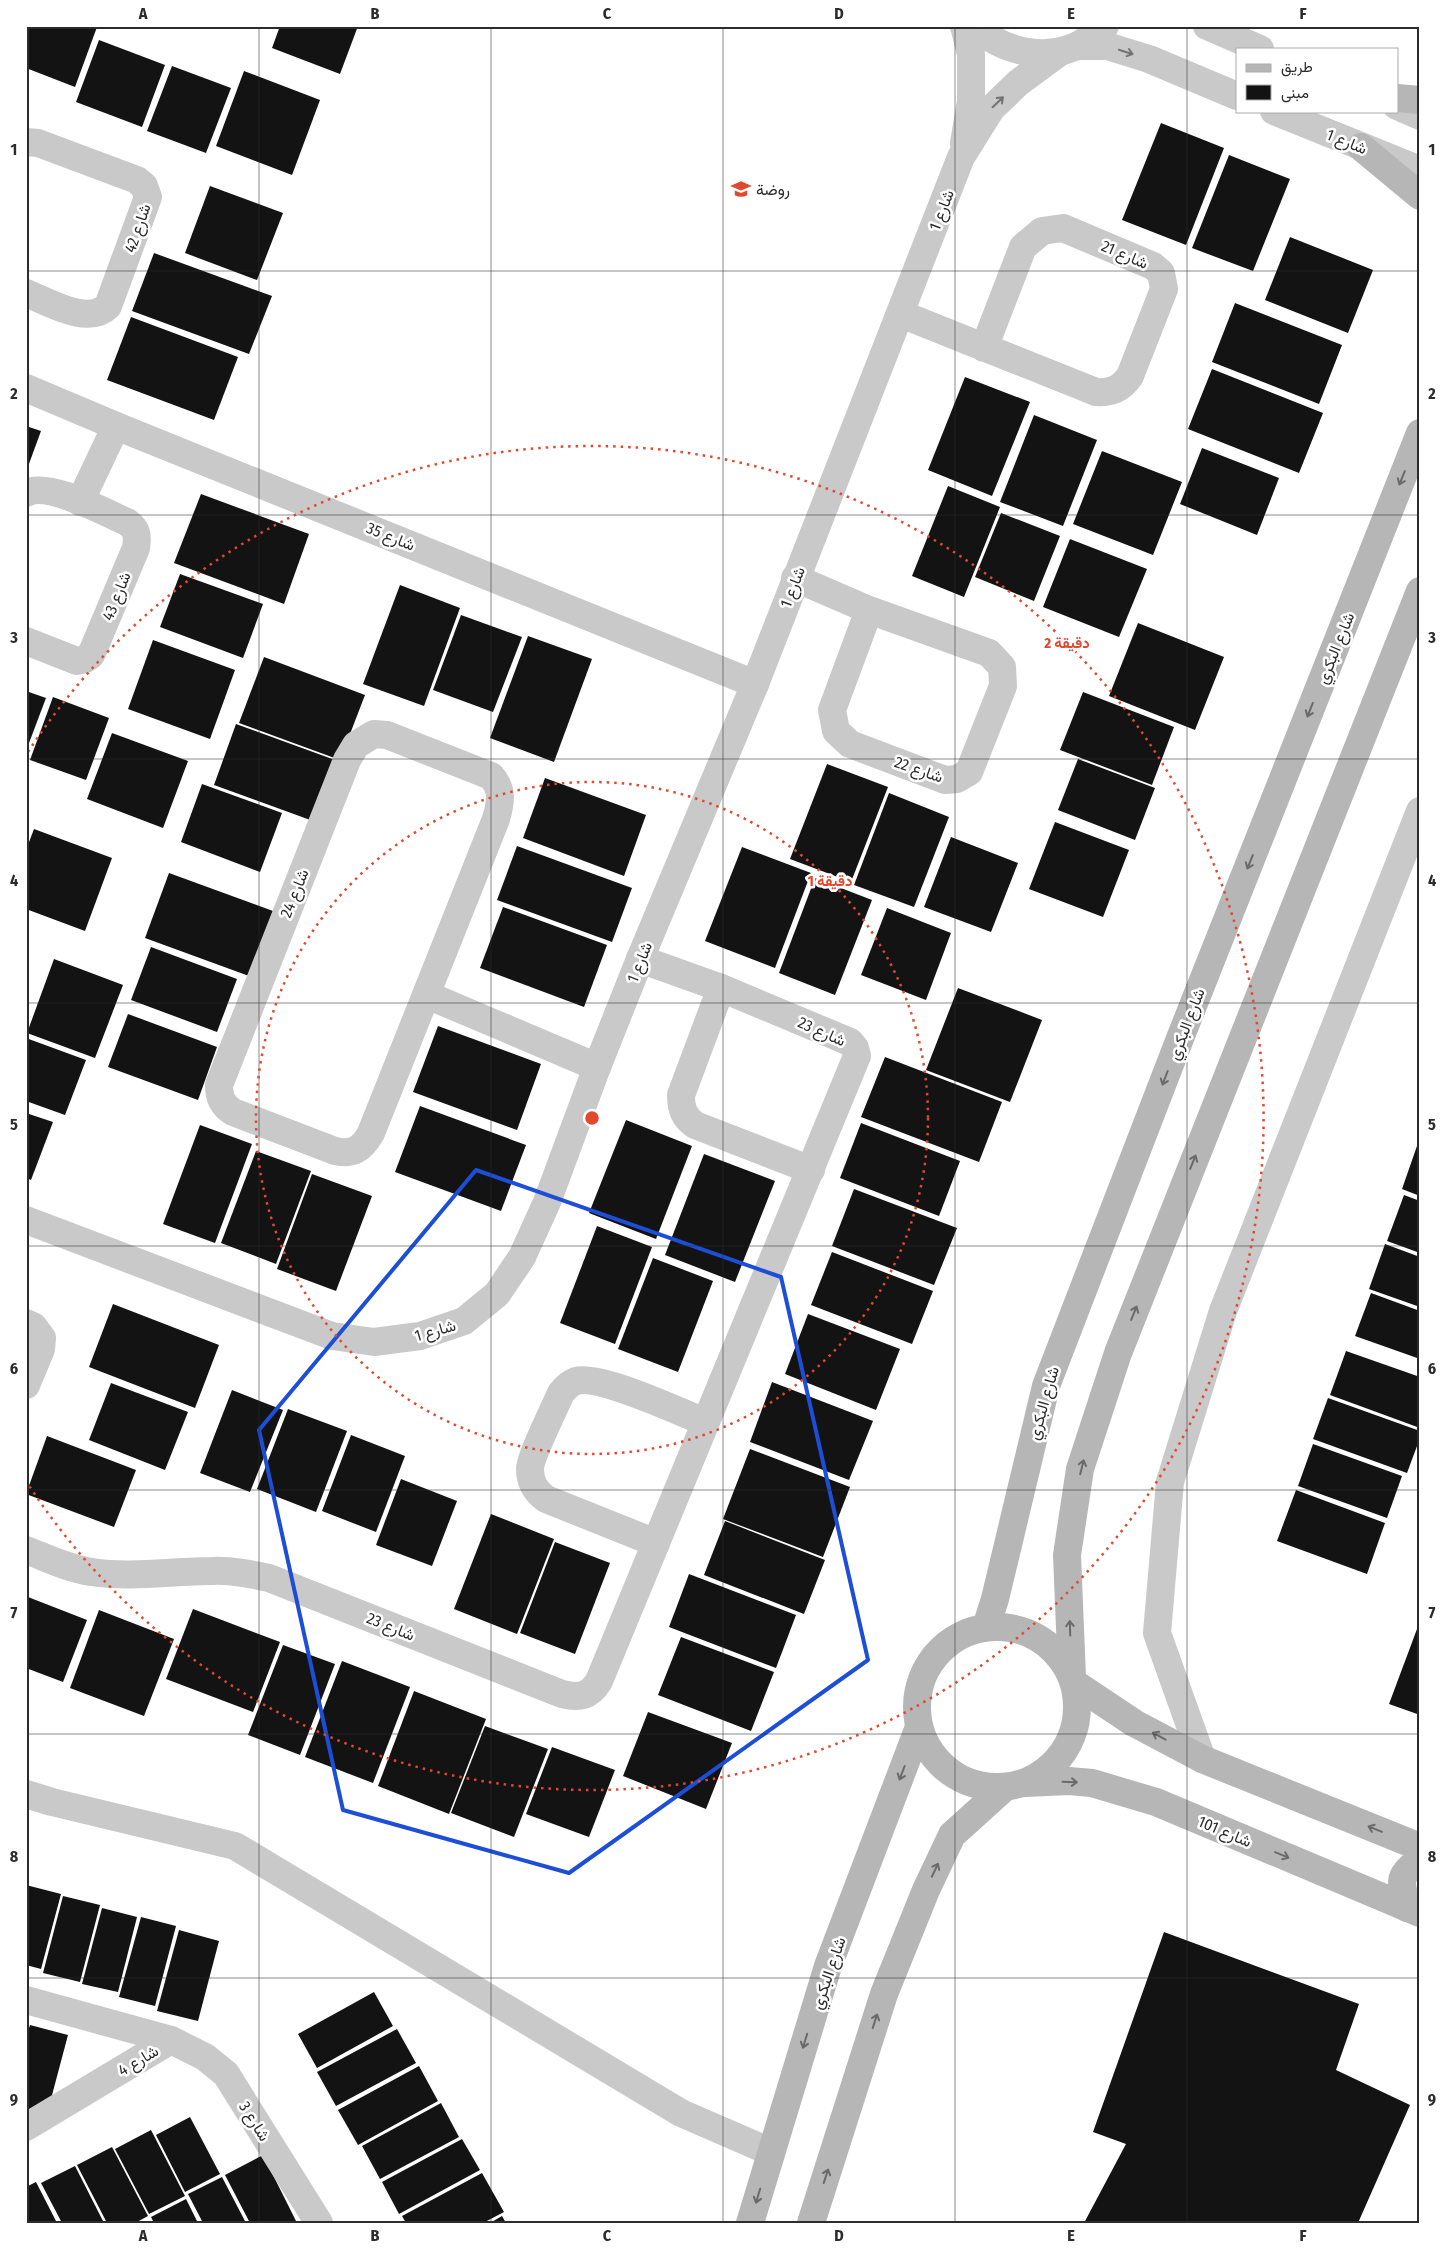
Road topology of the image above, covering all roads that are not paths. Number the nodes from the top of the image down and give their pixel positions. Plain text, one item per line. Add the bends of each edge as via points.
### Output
1 (964, 26) edge
2 (974, 26) edge
3 (1105, 26) edge
4 (1207, 26) edge
5 (1258, 48) edge
6 (1069, 49) junction
7 (1236, 96) edge
8 (1398, 98) edge
9 (1420, 100) edge
10 (1398, 106) edge
11 (1276, 112) edge
12 (1420, 116) edge
13 (26, 142) edge
14 (1360, 147) junction
15 (961, 157) junction
16 (1420, 170) edge
17 (1420, 196) edge
18 (26, 293) edge
19 (901, 314) junction
20 (984, 348) junction
21 (26, 388) edge
22 (116, 426) junction
23 (1420, 433) edge
24 (26, 493) edge
25 (80, 502) junction
26 (795, 578) junction
27 (1420, 591) edge
28 (869, 610) junction
29 (26, 641) edge
30 (755, 684) junction
31 (1420, 811) edge
32 (640, 959) junction
33 (721, 988) junction
34 (426, 995) junction
35 (597, 1067) junction
36 (811, 1170) junction
37 (26, 1220) edge
38 (26, 1323) edge
39 (26, 1385) edge
40 (705, 1422) junction
41 (656, 1543) junction
42 (26, 1550) edge
43 (986, 1628) junction
44 (1073, 1680) junction
45 (919, 1727) junction
46 (1202, 1759) junction
47 (1013, 1785) junction
48 (26, 1794) edge
49 (1420, 1847) edge
50 (1420, 1860) edge
51 (1413, 1910) edge
52 (26, 2000) edge
53 (171, 2040) junction
54 (26, 2127) edge
55 (771, 2152) junction
56 (319, 2223) edge
57 (750, 2223) edge
58 (811, 2223) edge

1 - 15 street, شارع 1 via 971,54 971,101
2 - 6 street via 1000,45 1030,54
3 - 6 street, شارع 1
4 - 5 street
6 -> 7 street via 1107,46 1149,59
15 -> 6 street, شارع 1 via 991,109 1018,83
8 - 9 main road
10 - 12 street
11 - 14 street, شارع 1
13 - 18 street, شارع 42 via 38,143 136,180 144,186 148,197 108,306 99,314 83,315
14 - 16 street, شارع 1
14 - 17 main road
15 - 19 street, شارع 1
19 - 20 street, شارع 21
19 - 26 street, شارع 1
20 - 20 street, شارع 21 via 1096,392 1115,390 1130,376 1161,302 1164,289 1161,274 1153,266 1063,228 1042,231 1023,247
21 - 22 street, شارع 35
22 - 25 street
22 - 30 street, شارع 35
23 -> 43 main road, شارع البكري via 1179,1040 1046,1386 996,1599
24 - 25 street, شارع 43 via 48,490
25 - 29 street, شارع 43 via 134,527 136,548 91,655 76,661
26 - 28 street, شارع 22
26 - 30 street, شارع 1
44 -> 27 main road via 1067,1555 1080,1469 1118,1353
28 - 28 street, شارع 22 via 989,653 1002,667 1003,686 969,772 957,779 944,780 850,744 836,732 832,710
30 - 32 street, شارع 1
31 - 46 street via 1223,1311 1170,1482 1157,1633
32 - 33 street, شارع 23
32 - 35 street, شارع 1
33 - 36 street via 681,1095 684,1114 695,1125
33 - 36 street, شارع 23 via 850,1042 855,1048 854,1067
34 - 34 street, شارع 24 via 496,819 501,794 491,776 387,735 374,734 356,746 347,760 218,1085 219,1097 233,1112 335,1151 356,1152 371,1133
34 - 35 street
35 - 37 street, شارع 1 via 547,1202 522,1256 497,1294 464,1321 420,1336 374,1342 332,1336
36 - 40 street, شارع 23
38 - 39 street via 40,1332 42,1343
40 - 41 street, شارع 23
40 - 41 street via 601,1382 577,1381 561,1393 530,1466 533,1486 546,1498
41 - 42 street, شارع 23 via 599,1682 585,1696 575,1697 269,1578 213,1571 156,1574 92,1572
43 - 44 main road via 1014,1629 1039,1639 1054,1650
43 - 45 main road via 973,1630 949,1642 930,1662 916,1700
46 -> 44 main road via 1134,1723
44 - 47 main road via 1078,1709 1070,1741 1050,1768
45 - 47 main road via 931,1752 951,1773 986,1787
45 -> 55 main road, شارع البكري via 828,1966
49 -> 46 main road
47 -> 51 main road, شارع 101 via 1068,1781 1092,1783 1156,1802
58 -> 47 main road via 884,1994 926,1890 952,1835
48 - 55 street via 235,1846 681,2113
50 - 51 main road via 1406,1870 1401,1881
52 - 53 street, شارع 4
53 - 54 street, شارع 4
53 - 56 street, شارع 3 via 206,2057 226,2074
55 -> 57 main road, شارع البكري

